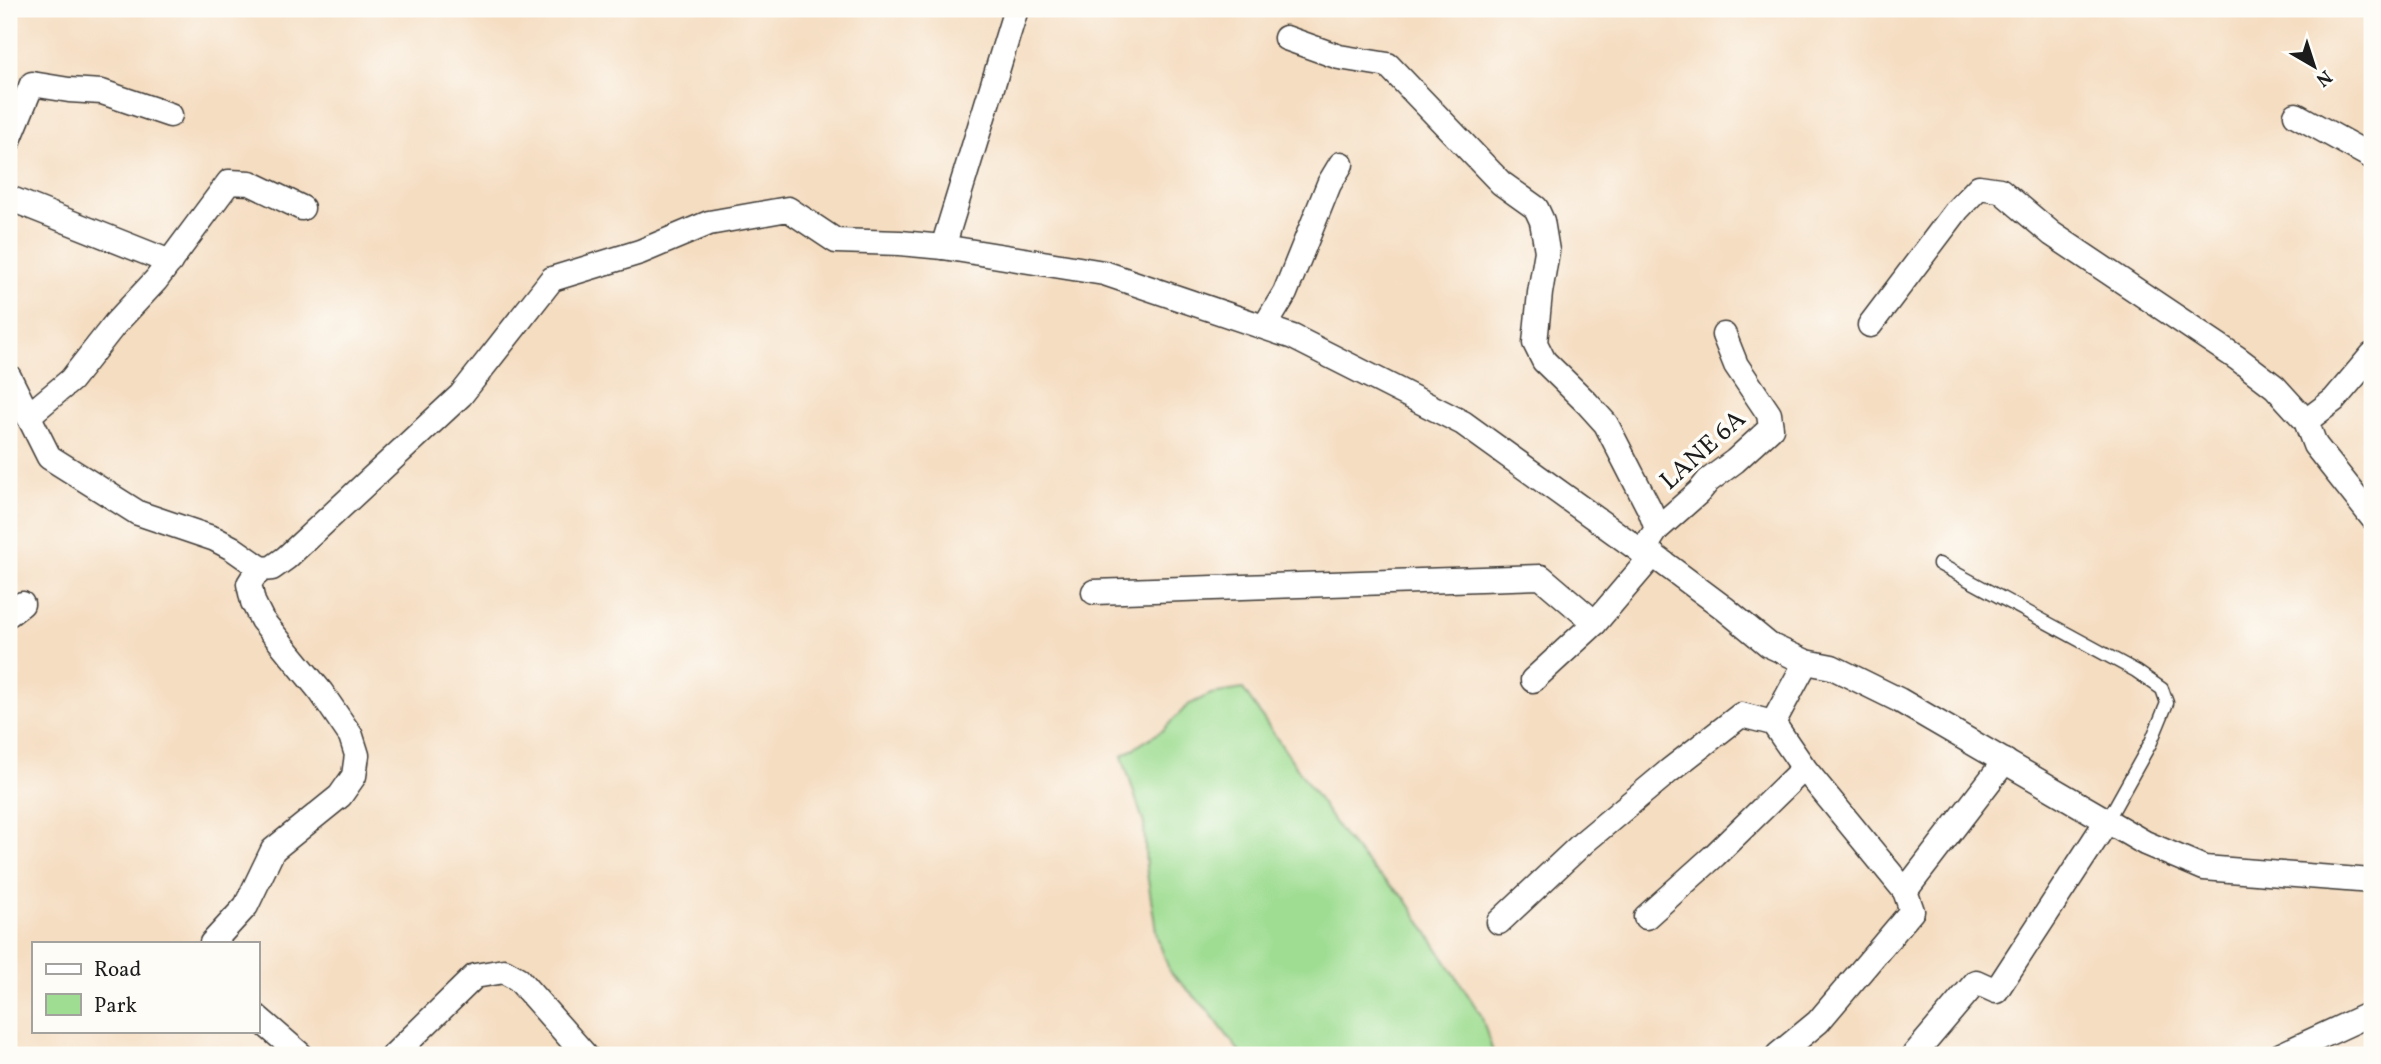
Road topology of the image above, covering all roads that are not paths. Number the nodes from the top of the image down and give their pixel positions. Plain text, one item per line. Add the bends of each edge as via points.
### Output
1 (1016, 9) edge
2 (1286, 38) dead end
3 (170, 115) dead end
4 (2296, 115) dead end
5 (9, 140) edge
6 (2372, 157) edge
7 (1341, 164) dead end
8 (9, 198) edge
9 (302, 208) dead end
10 (943, 247) junction
11 (170, 262) junction
12 (1870, 325) dead end
13 (1265, 326) junction
14 (1724, 335) dead end
15 (2372, 355) edge
16 (9, 377) edge
17 (28, 416) junction
18 (2306, 421) junction
19 (2372, 517) edge
20 (1657, 529) junction
21 (1648, 553) junction
22 (1939, 564) dead end
23 (262, 569) junction
24 (1094, 592) dead end
25 (1595, 623) junction
26 (1806, 662) junction
27 (1533, 680) dead end
28 (1773, 723) junction
29 (2005, 761) junction
30 (1804, 768) junction
31 (2107, 821) junction
32 (2372, 881) edge
33 (1905, 891) junction
34 (1646, 917) dead end
35 (1499, 922) dead end
36 (213, 942) edge
37 (2372, 1013) edge
38 (259, 1019) edge
39 (301, 1055) edge
40 (394, 1055) edge
41 (585, 1055) edge
42 (1777, 1055) edge
43 (1914, 1055) edge
44 (2281, 1055) edge

1 - 10 street
2 - 20 street via 1339,57 1388,65 1502,183 1536,208 1547,251 1535,343 1544,362 1606,424
3 - 5 street via 102,92 32,84
4 - 6 street
7 - 13 street via 1285,293
8 - 11 street
9 - 11 street via 250,183 229,182
10 - 13 street via 1104,272
10 - 23 street via 836,241 788,209 709,223 640,252 552,279 461,395 286,558
11 - 17 street via 71,380
12 - 18 street via 1979,187 2000,190 2052,234 2275,387
13 - 21 street via 1464,424
14 - 20 street, LANE 6A via 1736,365 1769,414 1771,428
15 - 18 street via 2334,400
16 - 17 street
17 - 23 street via 49,457 138,513 215,540
18 - 19 street via 2315,444
20 - 21 street
21 - 25 street
21 - 26 street via 1769,645
22 - 31 lane via 2162,689 2167,703 2151,742
23 - 36 street via 249,584 262,620 321,692 351,736 358,755 354,776 340,796 273,850 246,906
24 - 25 street via 1541,577
25 - 27 street
26 - 28 street
26 - 29 street via 1832,667 1866,683
28 - 30 street
28 - 35 street via 1741,715 1584,842
29 - 31 street
29 - 33 street
30 - 33 street
30 - 34 street
31 - 32 street via 2204,868
31 - 43 street via 1996,991 1976,982
33 - 42 street via 1912,911 1818,1022
37 - 44 street
38 - 39 street
40 - 41 street via 475,976 504,971 518,979

